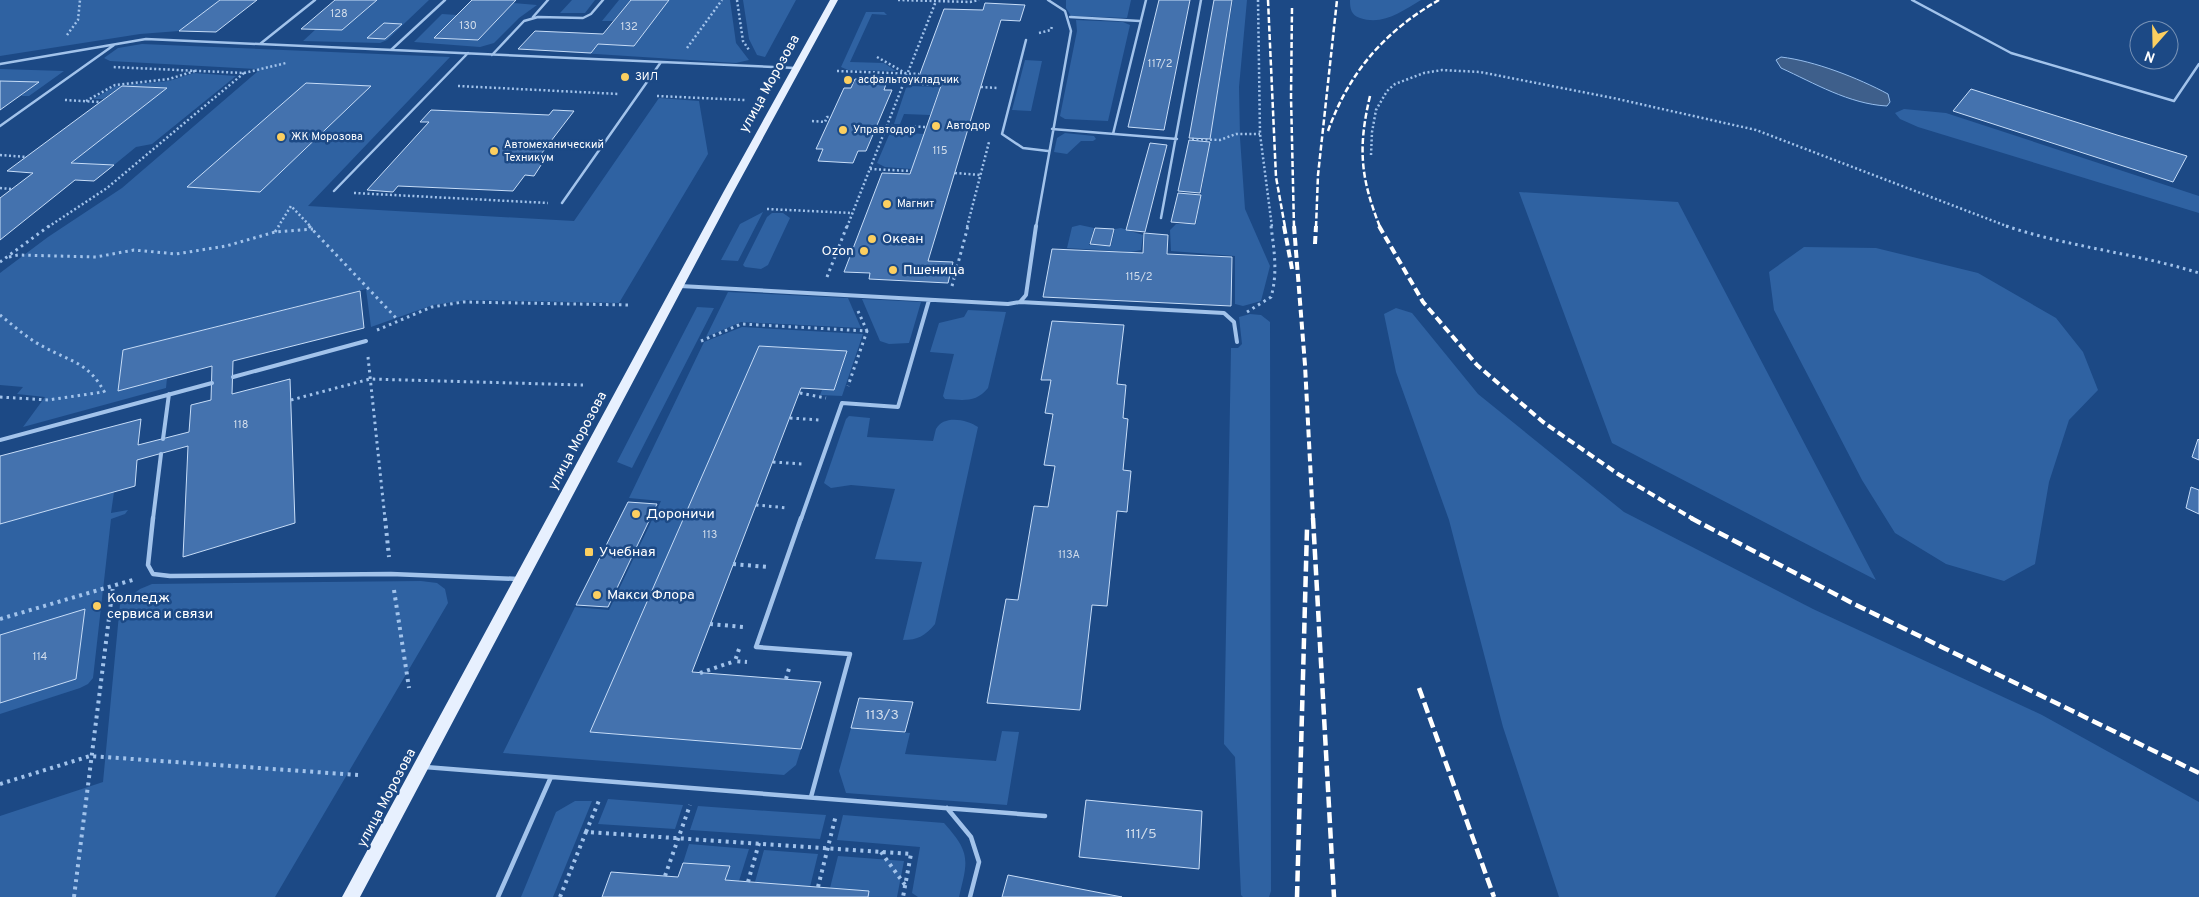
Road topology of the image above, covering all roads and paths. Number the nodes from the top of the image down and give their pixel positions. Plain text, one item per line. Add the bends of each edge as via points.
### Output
1 (80, 0) edge
2 (315, 0) edge
3 (445, 0) edge
4 (548, 0) edge
5 (603, 0) edge
6 (722, 0) edge
7 (737, 0) edge
8 (834, 0) edge
9 (898, 0) edge
10 (979, 0) edge
11 (1048, 0) edge
12 (1146, 0) edge
13 (1201, 0) edge
14 (1258, 0) edge
15 (1912, 0) edge
16 (971, 1) edge
17 (936, 2) junction
18 (533, 17) junction
19 (1070, 17) junction
20 (1140, 21) junction
21 (1051, 30) dead end
22 (1035, 33) dead end
23 (1026, 40) dead end
24 (116, 44) junction
25 (260, 44) junction
26 (391, 50) junction
27 (685, 52) dead end
28 (63, 53) junction
29 (468, 54) junction
30 (492, 55) junction
31 (877, 57) dead end
32 (662, 62) junction
33 (0, 64) edge
34 (2199, 64) edge
35 (87, 65) junction
36 (764, 67) junction
37 (795, 68) junction
38 (197, 71) junction
39 (837, 71) dead end
40 (908, 74) junction
41 (919, 74) dead end
42 (904, 83) junction
43 (437, 85) junction
44 (941, 85) dead end
45 (981, 87) dead end
46 (1003, 88) dead end
47 (639, 95) junction
48 (40, 98) junction
49 (745, 100) dead end
50 (86, 102) junction
51 (99, 102) dead end
52 (830, 117) dead end
53 (812, 121) dead end
54 (0, 126) edge
55 (887, 126) junction
56 (926, 127) dead end
57 (1052, 129) junction
58 (1113, 134) junction
59 (1260, 134) junction
60 (990, 136) dead end
61 (1177, 139) junction
62 (1048, 151) junction
63 (0, 155) edge
64 (1371, 155) dead end
65 (27, 157) dead end
66 (870, 168) junction
67 (911, 171) dead end
68 (954, 173) dead end
69 (980, 175) junction
70 (0, 188) edge
71 (12, 189) dead end
72 (334, 191) joint
73 (562, 203) joint
74 (767, 209) dead end
75 (852, 213) junction
76 (1161, 218) dead end
77 (313, 229) junction
78 (276, 232) junction
79 (6, 257) junction
80 (0, 262) edge
81 (2199, 273) edge
82 (827, 277) dead end
83 (678, 286) junction
84 (952, 287) dead end
85 (930, 300) junction
86 (1020, 302) junction
87 (629, 305) dead end
88 (1224, 313) junction
89 (0, 314) edge
90 (398, 320) junction
91 (366, 341) junction
92 (701, 341) dead end
93 (1237, 342) dead end
94 (233, 377) dead end
95 (370, 379) junction
96 (212, 383) dead end
97 (583, 385) dead end
98 (103, 392) junction
99 (800, 393) dead end
100 (169, 394) junction
101 (0, 397) edge
102 (291, 400) dead end
103 (843, 402) junction
104 (126, 406) junction
105 (790, 418) dead end
106 (820, 429) dead end
107 (163, 439) dead end
108 (0, 440) edge
109 (161, 454) dead end
110 (773, 462) dead end
111 (808, 464) dead end
112 (756, 506) dead end
113 (788, 516) dead end
114 (773, 558) dead end
115 (733, 564) dead end
116 (770, 567) junction
117 (153, 574) junction
118 (391, 574) junction
119 (767, 576) dead end
120 (521, 580) junction
121 (113, 586) junction
122 (0, 619) edge
123 (710, 624) dead end
124 (744, 636) dead end
125 (741, 644) dead end
126 (735, 661) junction
127 (754, 662) dead end
128 (781, 664) dead end
129 (790, 665) junction
130 (799, 666) dead end
131 (700, 673) dead end
132 (786, 679) dead end
133 (409, 688) dead end
134 (90, 756) junction
135 (420, 767) junction
136 (358, 775) dead end
137 (551, 777) junction
138 (607, 781) junction
139 (0, 784) edge
140 (696, 788) junction
141 (811, 797) junction
142 (839, 800) junction
143 (947, 808) junction
144 (1045, 816) dead end
145 (586, 832) junction
146 (679, 838) junction
147 (759, 843) junction
148 (828, 848) junction
149 (882, 852) junction
150 (665, 876) dead end
151 (748, 882) dead end
152 (905, 885) junction
153 (818, 887) dead end
154 (74, 897) edge
155 (351, 897) edge
156 (498, 897) edge
157 (560, 897) edge
158 (903, 897) edge
159 (970, 897) edge

1 - 28 path via 78,20 64,38
2 - 25 lane
3 - 26 lane
4 - 18 lane
5 - 18 lane via 591,14 582,18
6 - 27 path
7 - 36 path via 743,40
8 - 37 main road, улица Морозова
9 - 17 path
10 - 16 path
11 - 19 lane via 1066,9
12 - 20 lane
13 - 61 lane
14 - 59 path
15 - 34 lane via 2011,52 2174,101
16 - 17 path
17 - 40 path
18 - 30 lane via 524,21
19 - 20 lane
19 - 57 lane via 1071,31
20 - 58 lane
21 - 22 path
23 - 62 lane via 1002,134 1023,148
24 - 25 lane via 146,39
24 - 28 lane
24 - 35 lane
25 - 26 lane
26 - 29 lane
28 - 33 lane
29 - 30 lane
29 - 43 lane
30 - 32 lane
31 - 40 path
32 - 36 lane
32 - 47 lane
35 - 38 path
35 - 48 lane
36 - 37 lane
37 - 83 main road, улица Морозова
38 - 50 path via 169,80 115,85
38 - 79 path via 244,73 106,188
39 - 40 path
40 - 41 path
40 - 42 path
42 - 44 path
42 - 55 path
43 - 47 path
43 - 72 lane
45 - 46 path
47 - 49 path
47 - 73 lane
48 - 50 path
48 - 54 lane
50 - 51 path
52 - 53 path via 824,122
55 - 56 path
55 - 66 path
57 - 58 lane
57 - 62 lane
58 - 61 lane
59 - 61 path via 1236,134 1220,140
59 - 88 path via 1276,263 1275,283 1271,297 1256,308 1249,312
60 - 69 path
61 - 76 lane
62 - 86 lane via 1026,295
63 - 65 path
64 - 81 path via 1376,109 1381,94 1392,84 1423,74 1469,70 1760,131 1960,210 2036,236 2101,252 2173,264
66 - 67 path
66 - 75 path
68 - 69 path
69 - 84 path
70 - 71 path
72 - 73 path
74 - 75 path
75 - 82 path
77 - 78 path
77 - 78 path via 291,206
77 - 90 path
78 - 79 path via 226,246 176,254 134,250 96,257
79 - 80 path
83 - 85 lane
83 - 120 main road, улица Морозова
85 - 86 lane
85 - 103 lane via 898,407
86 - 88 lane
87 - 90 path via 463,302 432,307
88 - 93 lane via 1237,324
89 - 98 path via 43,347 80,363 99,381
90 - 91 path via 379,327
91 - 94 lane
91 - 95 path
92 - 103 path via 741,324 866,331
95 - 97 path
95 - 102 path
95 - 118 path
96 - 100 lane
98 - 101 path via 48,400
98 - 104 path via 108,398
99 - 103 path
100 - 104 lane
100 - 107 lane
103 - 141 lane via 756,647 850,654
104 - 108 lane
105 - 106 path via 824,420
109 - 117 lane via 148,565
110 - 111 path
112 - 113 path via 791,508
114 - 116 path
115 - 116 path
116 - 119 path
117 - 118 lane
117 - 121 path
118 - 120 lane
118 - 133 path
120 - 135 main road, улица Морозова
121 - 122 path
121 - 134 path
123 - 124 path via 747,628
125 - 126 path
126 - 127 path
126 - 131 path
128 - 129 path
129 - 130 path
129 - 132 path
134 - 136 path
134 - 139 path
134 - 154 path
135 - 137 lane
135 - 155 main road, улица Морозова
137 - 138 lane
137 - 156 lane
138 - 140 lane
138 - 145 path
140 - 141 lane
140 - 146 path
141 - 142 lane
142 - 143 lane
142 - 148 path
143 - 144 lane
143 - 159 lane via 971,837 978,862
145 - 146 path
145 - 157 path
146 - 147 path
146 - 150 path
147 - 148 path
147 - 151 path
148 - 149 path
148 - 153 path
149 - 152 path
149 - 152 path via 911,854
152 - 158 path

